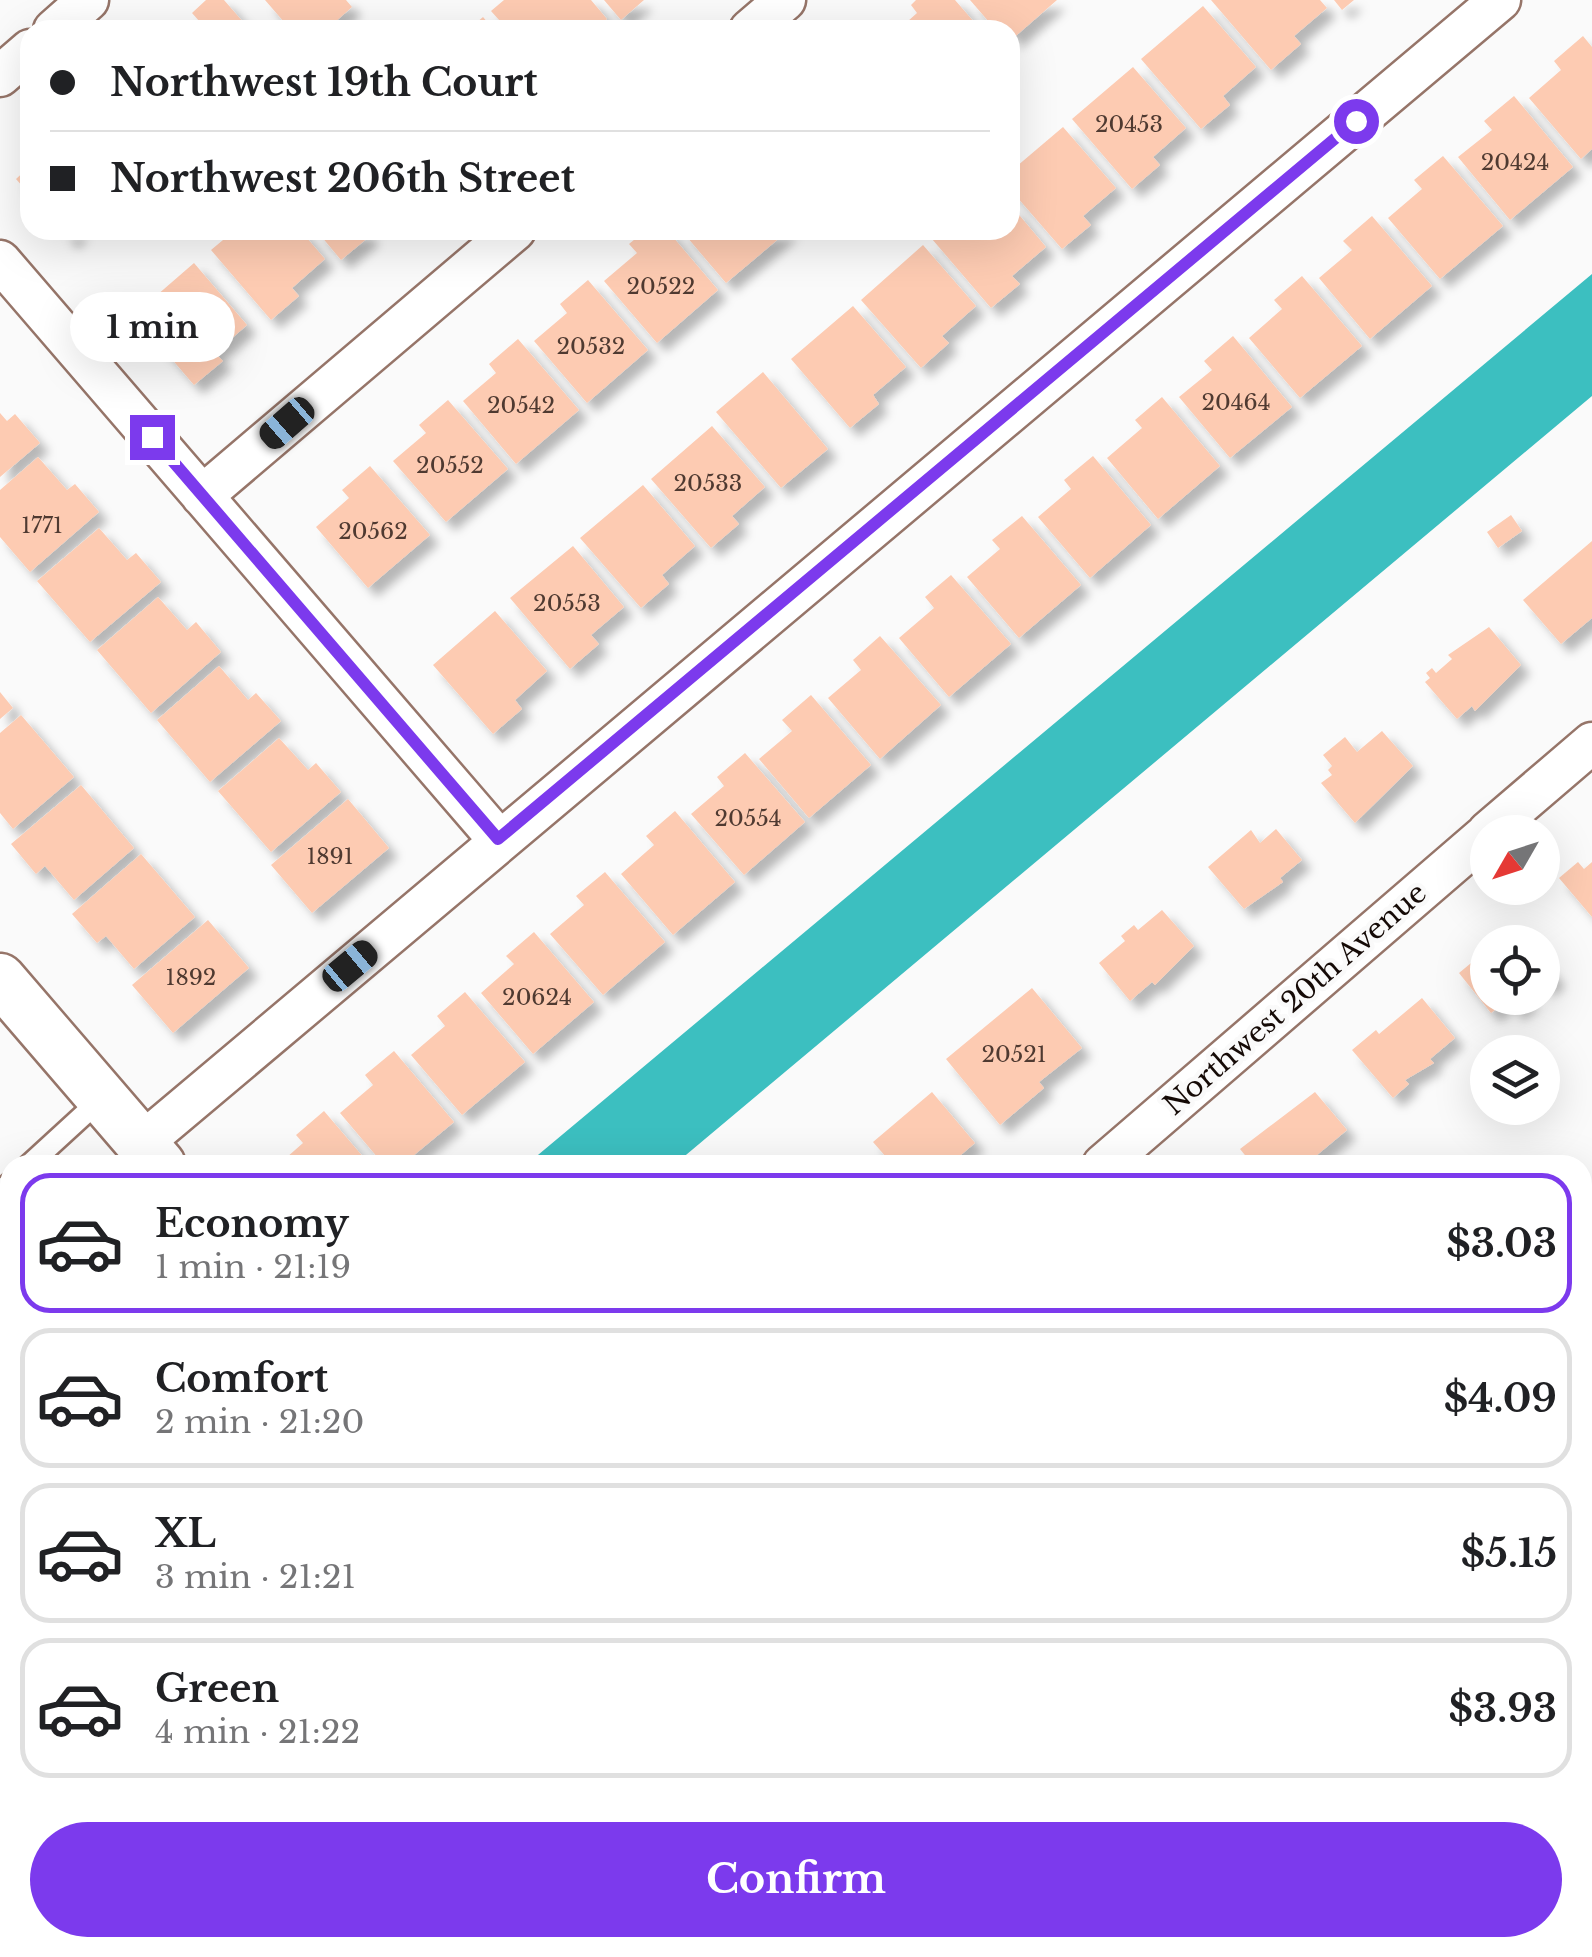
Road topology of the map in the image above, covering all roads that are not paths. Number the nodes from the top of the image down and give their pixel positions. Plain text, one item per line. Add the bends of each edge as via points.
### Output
1 (88, 0) edge
2 (785, 0) edge
3 (1500, 0) edge
4 (65, 20) edge
5 (762, 20) edge
6 (20, 59) edge
7 (0, 76) edge
8 (502, 240) edge
9 (0, 261) edge
10 (202, 496) junction
11 (1592, 743) edge
12 (1509, 815) edge
13 (498, 839) junction
14 (1470, 849) edge
15 (0, 979) edge
16 (102, 1098) junction
17 (144, 1154) edge
18 (41, 1155) edge
19 (1116, 1155) edge

1 - 4 street
2 - 5 street
3 - 13 street
6 - 7 street
8 - 10 street
9 - 10 street
10 - 13 street
11 - 12 street, Northwest 20th Avenue
13 - 17 street
14 - 19 street, Northwest 20th Avenue
15 - 16 street
16 - 17 street
16 - 18 lane

